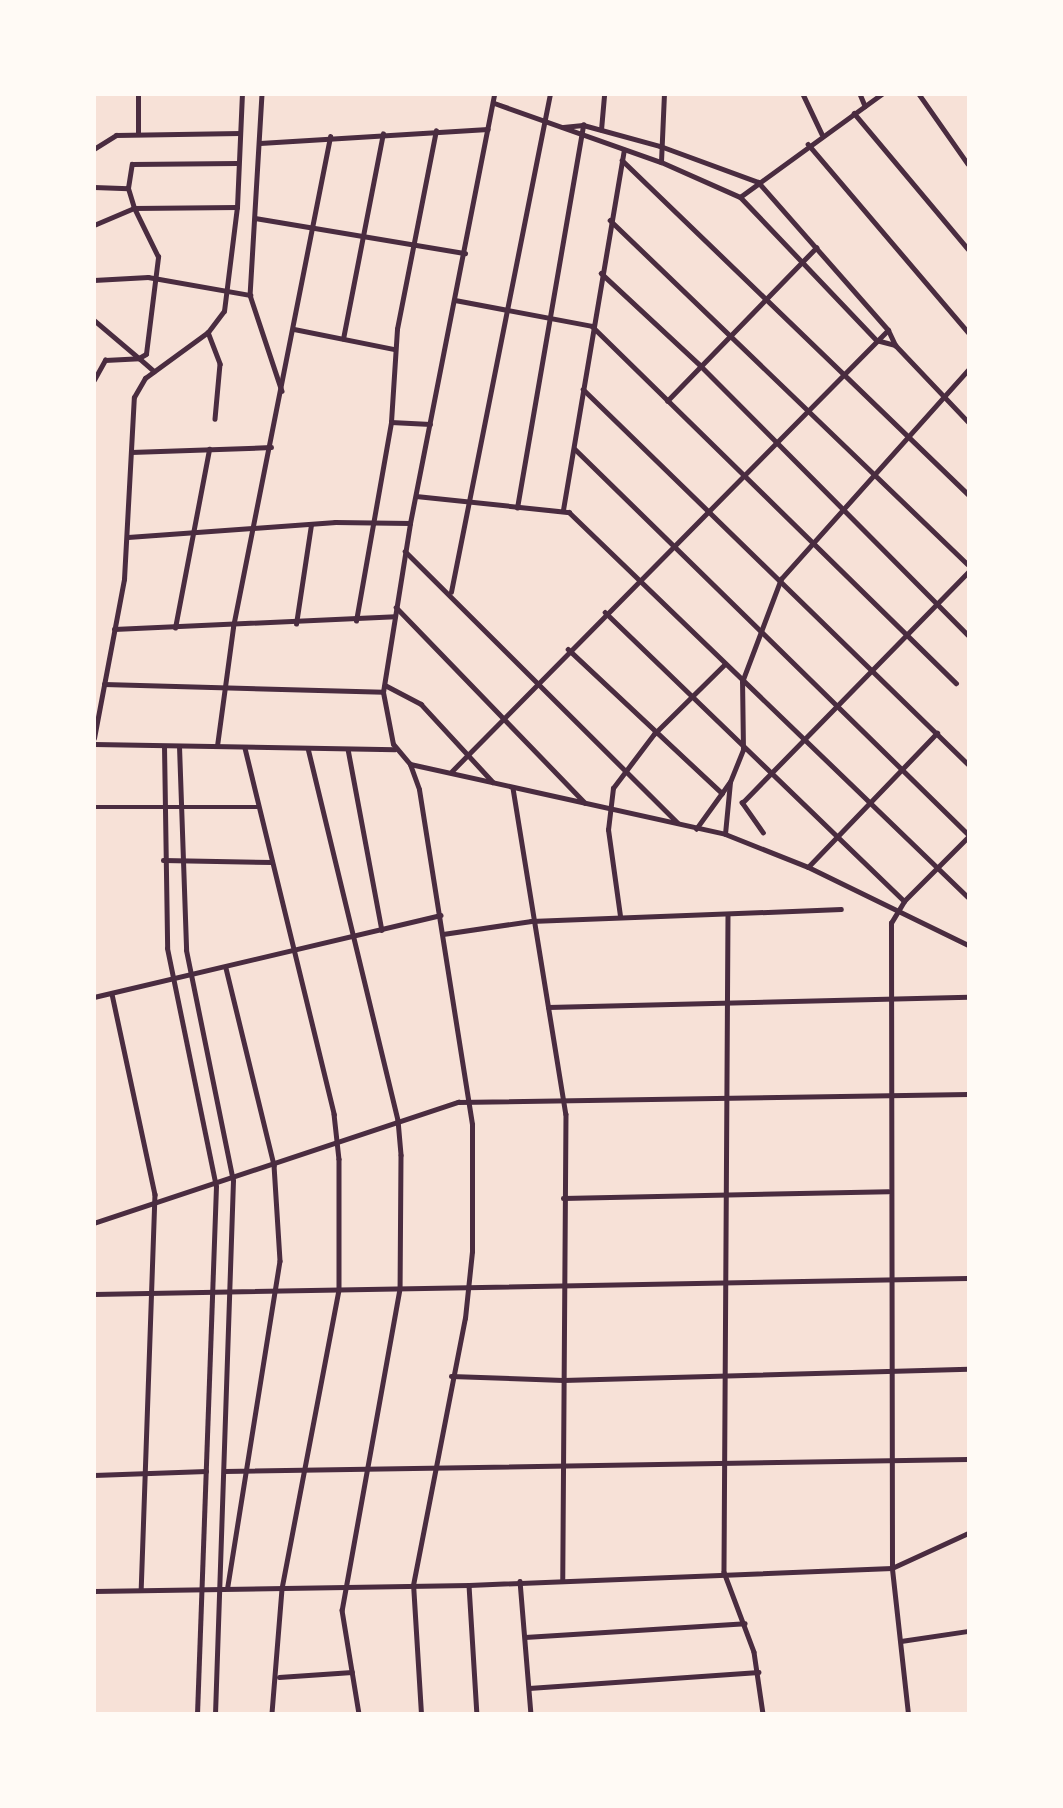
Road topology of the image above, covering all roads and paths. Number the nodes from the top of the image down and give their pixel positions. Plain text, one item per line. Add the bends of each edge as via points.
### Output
1 (138, 94) edge
2 (242, 94) edge
3 (262, 94) edge
4 (494, 94) edge
5 (550, 94) edge
6 (604, 94) edge
7 (664, 94) edge
8 (803, 94) edge
9 (860, 94) edge
10 (882, 94) edge
11 (919, 94) edge
12 (494, 103) junction
13 (865, 106) junction
14 (854, 113) junction
15 (545, 120) junction
16 (583, 125) junction
17 (563, 127) junction
18 (489, 129) junction
19 (601, 130) junction
20 (436, 131) junction
21 (138, 133) junction
22 (240, 133) junction
23 (383, 134) junction
24 (822, 134) junction
25 (330, 137) junction
26 (583, 137) junction
27 (260, 143) junction
28 (808, 144) junction
29 (660, 146) junction
30 (94, 149) edge
31 (624, 150) junction
32 (622, 160) junction
33 (661, 162) junction
34 (237, 163) junction
35 (969, 164) edge
36 (758, 182) junction
37 (94, 187) edge
38 (128, 188) junction
39 (740, 197) junction
40 (237, 207) junction
41 (134, 208) junction
42 (255, 218) junction
43 (610, 220) junction
44 (94, 225) edge
45 (316, 225) junction
46 (364, 234) junction
47 (414, 243) junction
48 (816, 248) junction
49 (969, 249) edge
50 (465, 253) junction
51 (802, 261) junction
52 (601, 273) junction
53 (159, 279) junction
54 (94, 280) edge
55 (229, 290) junction
56 (250, 295) junction
57 (764, 298) junction
58 (455, 300) junction
59 (506, 307) junction
60 (550, 314) junction
61 (94, 320) edge
62 (592, 326) junction
63 (294, 329) junction
64 (888, 330) junction
65 (208, 332) junction
66 (969, 332) edge
67 (731, 334) junction
68 (343, 339) junction
69 (876, 340) junction
70 (895, 345) junction
71 (394, 349) junction
72 (139, 358) junction
73 (700, 365) junction
74 (969, 370) edge
75 (154, 371) junction
76 (844, 374) junction
77 (94, 380) edge
78 (583, 389) junction
79 (282, 391) junction
80 (944, 396) junction
81 (667, 401) junction
82 (808, 410) junction
83 (215, 419) dead end
84 (391, 422) junction
85 (969, 422) edge
86 (431, 424) junction
87 (909, 436) junction
88 (778, 442) junction
89 (271, 447) junction
90 (209, 449) junction
91 (575, 449) junction
92 (131, 452) junction
93 (875, 473) junction
94 (743, 476) junction
95 (969, 494) edge
96 (416, 496) junction
97 (470, 505) junction
98 (517, 508) junction
99 (563, 510) junction
100 (842, 510) junction
101 (707, 511) junction
102 (373, 522) junction
103 (410, 523) junction
104 (311, 525) junction
105 (254, 528) junction
106 (190, 535) junction
107 (128, 537) junction
108 (812, 543) junction
109 (675, 544) junction
110 (405, 551) junction
111 (969, 564) edge
112 (969, 572) edge
113 (781, 579) junction
114 (636, 581) junction
115 (451, 591) junction
116 (936, 603) junction
117 (396, 606) junction
118 (605, 612) junction
119 (395, 616) junction
120 (356, 621) junction
121 (296, 624) junction
122 (234, 627) junction
123 (175, 628) junction
124 (760, 628) junction
125 (114, 629) junction
126 (906, 633) junction
127 (969, 635) edge
128 (568, 649) junction
129 (724, 665) junction
130 (871, 670) junction
131 (742, 682) junction
132 (535, 683) junction
133 (956, 683) dead end
134 (104, 684) junction
135 (385, 685) junction
136 (223, 688) junction
137 (384, 692) junction
138 (692, 698) junction
139 (838, 705) junction
140 (504, 718) junction
141 (937, 733) junction
142 (654, 734) junction
143 (94, 738) edge
144 (801, 742) junction
145 (94, 744) edge
146 (164, 746) junction
147 (179, 746) junction
148 (217, 746) junction
149 (245, 748) junction
150 (308, 748) junction
151 (348, 749) junction
152 (395, 749) junction
153 (743, 750) junction
154 (471, 754) junction
155 (410, 764) junction
156 (969, 764) edge
157 (903, 767) junction
158 (624, 768) junction
159 (452, 771) junction
160 (769, 774) junction
161 (493, 782) junction
162 (730, 782) junction
163 (513, 788) junction
164 (722, 792) junction
165 (585, 803) junction
166 (867, 804) junction
167 (162, 805) junction
168 (178, 805) junction
169 (94, 807) edge
170 (257, 807) junction
171 (608, 809) junction
172 (681, 827) junction
173 (696, 829) junction
174 (763, 833) dead end
175 (725, 834) junction
176 (969, 835) edge
177 (835, 838) junction
178 (163, 860) junction
179 (180, 861) junction
180 (272, 862) junction
181 (808, 867) junction
182 (936, 869) junction
183 (969, 897) edge
184 (904, 901) junction
185 (841, 909) dead end
186 (896, 912) junction
187 (440, 915) junction
188 (728, 915) junction
189 (620, 916) junction
190 (531, 921) junction
191 (382, 930) junction
192 (443, 934) junction
193 (352, 937) junction
194 (969, 945) edge
195 (294, 952) junction
196 (226, 968) junction
197 (190, 977) junction
198 (171, 980) junction
199 (112, 994) junction
200 (94, 997) edge
201 (893, 997) junction
202 (969, 997) edge
203 (726, 1003) junction
204 (548, 1007) junction
205 (969, 1094) edge
206 (888, 1096) junction
207 (564, 1099) junction
208 (730, 1100) junction
209 (469, 1101) junction
210 (398, 1120) junction
211 (338, 1142) junction
212 (274, 1165) junction
213 (233, 1180) junction
214 (216, 1186) junction
215 (888, 1191) junction
216 (727, 1194) junction
217 (563, 1198) junction
218 (156, 1205) junction
219 (94, 1223) edge
220 (969, 1278) edge
221 (891, 1280) junction
222 (728, 1285) junction
223 (563, 1288) junction
224 (400, 1289) junction
225 (339, 1290) junction
226 (468, 1290) junction
227 (94, 1294) edge
228 (279, 1294) junction
229 (148, 1295) junction
230 (213, 1295) junction
231 (229, 1295) junction
232 (969, 1369) edge
233 (894, 1371) junction
234 (725, 1375) junction
235 (452, 1376) junction
236 (563, 1380) junction
237 (969, 1459) edge
238 (893, 1461) junction
239 (564, 1466) junction
240 (724, 1466) junction
241 (432, 1468) junction
242 (368, 1470) junction
243 (206, 1471) junction
244 (225, 1471) junction
245 (248, 1472) junction
246 (307, 1472) junction
247 (144, 1474) junction
248 (94, 1475) edge
249 (969, 1533) edge
250 (892, 1568) junction
251 (724, 1572) junction
252 (563, 1579) junction
253 (520, 1581) junction
254 (413, 1585) junction
255 (469, 1585) junction
256 (219, 1586) junction
257 (228, 1586) junction
258 (201, 1587) junction
259 (282, 1588) junction
260 (344, 1588) junction
261 (141, 1589) junction
262 (94, 1591) edge
263 (745, 1623) junction
264 (969, 1631) edge
265 (525, 1637) junction
266 (902, 1641) junction
267 (352, 1672) junction
268 (758, 1672) junction
269 (279, 1677) junction
270 (529, 1688) junction
271 (197, 1713) edge
272 (215, 1713) edge
273 (272, 1713) edge
274 (359, 1713) edge
275 (421, 1713) edge
276 (477, 1713) edge
277 (531, 1713) edge
278 (763, 1713) edge
279 (908, 1713) edge

1 - 21 street
2 - 22 street
3 - 27 street
4 - 12 street
5 - 15 street
6 - 19 street
7 - 29 street
8 - 24 street
9 - 13 street
10 - 13 street
11 - 35 street
12 - 15 street
12 - 18 street
13 - 14 street
14 - 24 street
14 - 49 street
15 - 17 street
15 - 59 street
16 - 17 street
16 - 19 street
16 - 26 street
17 - 26 street
18 - 20 street
18 - 50 street
19 - 29 street
20 - 23 street
20 - 47 street
21 - 22 street
21 - 30 street via 116,135
22 - 34 street
23 - 25 street
23 - 46 street
24 - 28 street
25 - 27 street
25 - 45 street
26 - 31 street
26 - 60 street
27 - 42 street
28 - 36 street
28 - 66 street
29 - 33 street
29 - 36 street
31 - 32 street
31 - 33 street
32 - 43 street
32 - 57 street
33 - 39 street
34 - 38 street via 132,164
34 - 40 street
36 - 39 street
36 - 48 street
37 - 38 street
38 - 41 street
39 - 51 street
40 - 41 street
40 - 55 street
41 - 44 street
41 - 53 street via 155,243
42 - 45 street
42 - 56 street
43 - 52 street
43 - 67 street
45 - 46 street
45 - 63 street
46 - 47 street
46 - 68 street
47 - 50 street
47 - 71 street
48 - 51 street
48 - 64 street
50 - 58 street
51 - 57 street
51 - 69 street
52 - 62 street
52 - 73 street
53 - 54 street
53 - 55 street
53 - 72 street via 150,346
55 - 56 street
55 - 65 street via 224,311
56 - 79 street
57 - 67 street
57 - 76 street
58 - 59 street
58 - 86 street
59 - 60 street
59 - 97 street
60 - 62 street
60 - 98 street
61 - 72 street
62 - 78 street
62 - 81 street
63 - 68 street
63 - 79 street
64 - 69 street
64 - 70 street
65 - 75 street
65 - 83 street via 220,364
67 - 73 street
67 - 82 street
68 - 71 street
69 - 70 street
69 - 76 street
70 - 80 street
71 - 84 street
72 - 75 street
72 - 77 street via 102,362
73 - 81 street
73 - 88 street
74 - 80 street
75 - 92 street via 134,398
76 - 82 street
76 - 87 street
78 - 91 street
78 - 101 street
79 - 89 street
80 - 85 street
80 - 87 street
81 - 94 street
82 - 88 street
82 - 93 street
84 - 86 street
84 - 102 street
86 - 96 street
87 - 93 street
87 - 95 street
88 - 94 street
88 - 100 street
89 - 90 street
89 - 105 street
90 - 92 street
90 - 106 street
91 - 99 street
91 - 109 street
92 - 107 street
93 - 100 street
93 - 111 street
94 - 101 street
94 - 108 street
96 - 97 street
96 - 103 street
97 - 98 street
97 - 115 street
98 - 99 street
99 - 114 street
100 - 108 street
100 - 116 street
101 - 109 street
101 - 113 street
102 - 103 street
102 - 104 street
102 - 120 street
103 - 110 street
104 - 105 street
104 - 121 street
105 - 106 street
105 - 122 street
106 - 107 street
106 - 123 street
107 - 125 street
108 - 113 street
108 - 126 street
109 - 114 street
109 - 124 street
110 - 115 street
110 - 117 street
112 - 116 street
113 - 124 street
113 - 130 street
114 - 118 street
114 - 129 street
115 - 132 street
116 - 126 street
116 - 127 street
117 - 119 street
117 - 140 street
118 - 128 street
118 - 138 street
119 - 120 street
119 - 135 street
120 - 121 street
121 - 122 street
122 - 123 street
122 - 136 street
123 - 125 street
124 - 131 street
124 - 139 street
125 - 134 street
126 - 130 street
126 - 133 street
128 - 132 street
128 - 142 street
129 - 131 street
129 - 138 street
130 - 139 street
130 - 141 street
131 - 144 street
131 - 153 street
132 - 140 street
132 - 158 street
134 - 136 street
134 - 143 street
135 - 137 street
135 - 154 street via 421,704
136 - 137 street
136 - 148 street
137 - 152 street
138 - 142 street
138 - 153 street
139 - 144 street
139 - 157 street
140 - 154 street
140 - 165 street
141 - 156 street
141 - 157 street
142 - 158 street
142 - 164 street
144 - 160 street
144 - 166 street
145 - 146 street
146 - 147 street
146 - 167 street
147 - 148 street
147 - 168 street
148 - 149 street
149 - 150 street
149 - 170 street
150 - 151 street
150 - 193 street
151 - 152 street
151 - 191 street
152 - 155 street
153 - 160 street
153 - 162 street
154 - 159 street
154 - 161 street
155 - 159 street
155 - 187 street
157 - 166 street
157 - 176 street
158 - 171 street
158 - 172 street
159 - 161 street
160 - 174 street via 742,808
160 - 177 street
161 - 163 street
162 - 164 street
162 - 175 street
163 - 165 street
163 - 190 street
164 - 173 street
165 - 171 street
166 - 177 street
166 - 182 street
167 - 168 street
167 - 169 street
167 - 178 street
168 - 170 street
168 - 179 street
170 - 180 street
171 - 172 street
171 - 189 street
172 - 173 street
173 - 175 street
175 - 181 street
176 - 182 street
177 - 181 street
177 - 184 street
178 - 179 street
178 - 198 street
179 - 180 street
179 - 197 street
180 - 195 street
181 - 186 street
182 - 183 street
182 - 184 street
184 - 186 street
185 - 188 street
186 - 194 street
186 - 201 street
187 - 191 street
187 - 192 street
188 - 189 street
188 - 203 street
189 - 190 street
190 - 192 street
190 - 204 street
191 - 193 street
192 - 209 street
193 - 195 street
193 - 210 street
195 - 196 street
195 - 211 street
196 - 197 street
196 - 212 street
197 - 198 street
197 - 213 street
198 - 199 street
198 - 214 street
199 - 200 street
199 - 218 street
201 - 202 street
201 - 203 street
201 - 206 street
203 - 204 street
203 - 208 street
204 - 207 street
205 - 206 street
206 - 208 street
206 - 215 street
207 - 208 street
207 - 209 street
207 - 217 street
208 - 216 street
209 - 210 street
209 - 226 street via 474,1184
210 - 211 street
210 - 224 street
211 - 212 street
211 - 225 street
212 - 213 street
212 - 228 street
213 - 214 street
213 - 231 street
214 - 218 street
214 - 230 street
215 - 216 street
215 - 221 street
216 - 217 street
216 - 222 street
217 - 223 street
218 - 219 street
218 - 229 street
220 - 221 street
221 - 222 street
221 - 233 street
222 - 223 street
222 - 234 street
223 - 226 street
223 - 236 street
224 - 225 street
224 - 226 street
224 - 242 street
225 - 228 street
225 - 246 street
226 - 235 street
227 - 229 street
228 - 231 street
228 - 245 street
229 - 230 street
229 - 247 street
230 - 231 street
230 - 243 street
231 - 244 street
232 - 233 street
233 - 234 street
233 - 238 street
234 - 236 street
234 - 240 street
235 - 236 street
235 - 241 street
236 - 239 street
237 - 238 street
238 - 240 street
238 - 250 street
239 - 240 street
239 - 241 street
239 - 252 street
240 - 251 street
241 - 242 street
241 - 254 street
242 - 246 street
242 - 260 street
243 - 247 street
243 - 258 street
244 - 245 street
244 - 256 street
245 - 246 street
245 - 257 street
246 - 259 street
247 - 248 street
247 - 261 street
249 - 250 street
250 - 251 street
250 - 266 street
251 - 252 street
251 - 263 street
252 - 253 street
253 - 255 street
253 - 265 street
254 - 255 street
254 - 260 street
254 - 275 street
255 - 276 street
256 - 257 street
256 - 258 street
256 - 272 street
257 - 259 street
258 - 261 street
258 - 271 street
259 - 260 street
259 - 269 street
260 - 267 street via 342,1622
261 - 262 street
263 - 265 street
263 - 268 street
264 - 266 street
265 - 270 street
266 - 279 street
267 - 269 street
267 - 274 street
268 - 270 street
268 - 278 street
269 - 273 street
270 - 277 street

